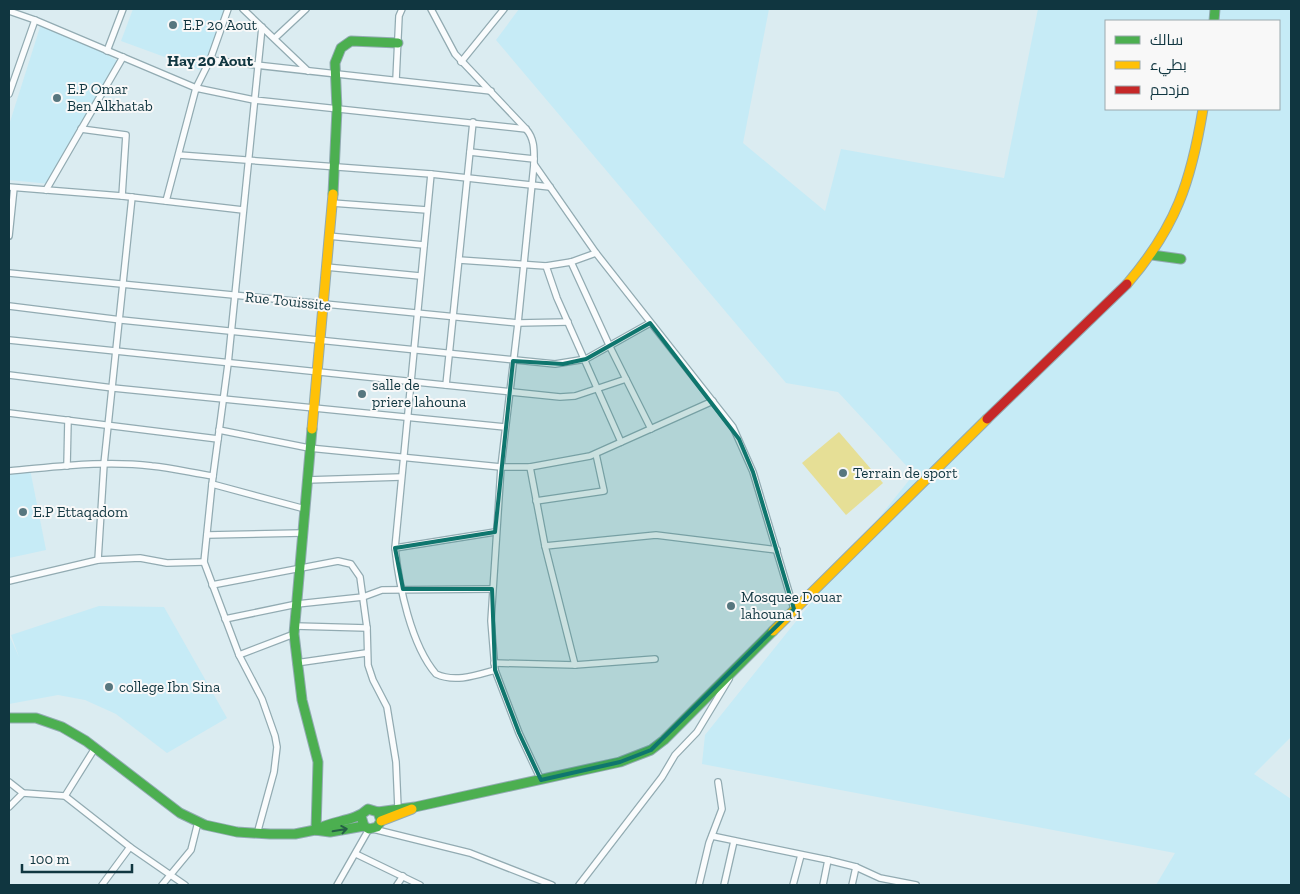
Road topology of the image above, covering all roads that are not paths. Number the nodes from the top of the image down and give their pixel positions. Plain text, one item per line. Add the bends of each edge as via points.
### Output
1 (123, 9) edge
2 (228, 9) edge
3 (244, 9) edge
4 (306, 9) edge
5 (402, 9) edge
6 (431, 9) edge
7 (504, 9) edge
8 (9, 11) edge
9 (36, 20) junction
10 (262, 27) junction
11 (275, 38) junction
12 (398, 43) junction
13 (107, 51) junction
14 (123, 57) junction
15 (210, 60) junction
16 (461, 62) junction
17 (257, 66) junction
18 (308, 71) junction
19 (334, 74) junction
20 (396, 80) junction
21 (196, 88) junction
22 (491, 91) junction
23 (9, 94) edge
24 (254, 100) junction
25 (338, 109) junction
26 (1203, 110) edge
27 (473, 122) junction
28 (81, 129) junction
29 (526, 129) junction
30 (470, 152) junction
31 (179, 155) junction
32 (248, 161) junction
33 (534, 161) junction
34 (335, 167) junction
35 (431, 174) junction
36 (468, 178) junction
37 (532, 186) junction
38 (550, 187) junction
39 (11, 188) edge
40 (46, 190) junction
41 (122, 196) junction
42 (132, 197) junction
43 (166, 201) junction
44 (332, 202) junction
45 (243, 210) junction
46 (427, 210) junction
47 (9, 236) edge
48 (328, 236) junction
49 (424, 245) junction
50 (596, 252) junction
51 (1152, 255) junction
52 (1181, 259) dead end
53 (460, 260) junction
54 (572, 262) junction
55 (524, 266) junction
56 (546, 266) junction
57 (326, 267) junction
58 (9, 273) edge
59 (420, 276) junction
60 (124, 283) junction
61 (234, 296) junction
62 (324, 305) junction
63 (9, 306) edge
64 (417, 314) junction
65 (452, 318) junction
66 (121, 320) junction
67 (568, 322) junction
68 (518, 323) junction
69 (650, 323) junction
70 (231, 332) junction
71 (9, 340) edge
72 (320, 341) junction
73 (610, 347) junction
74 (414, 350) junction
75 (117, 353) junction
76 (449, 353) junction
77 (586, 359) junction
78 (513, 361) junction
79 (228, 364) junction
80 (317, 372) junction
81 (9, 375) edge
82 (626, 379) junction
83 (410, 382) junction
84 (446, 385) junction
85 (113, 388) junction
86 (598, 389) junction
87 (510, 392) junction
88 (223, 397) junction
89 (713, 401) junction
90 (314, 407) junction
91 (9, 413) edge
92 (407, 416) junction
93 (68, 420) junction
94 (109, 427) junction
95 (505, 428) junction
96 (651, 429) junction
97 (219, 430) junction
98 (218, 439) junction
99 (621, 442) junction
100 (309, 448) junction
101 (596, 454) junction
102 (403, 456) junction
103 (104, 464) junction
104 (67, 466) junction
105 (501, 467) junction
106 (530, 467) junction
107 (9, 472) edge
108 (213, 476) junction
109 (401, 477) junction
110 (307, 480) junction
111 (212, 484) junction
112 (536, 501) junction
113 (305, 509) junction
114 (495, 532) junction
115 (302, 533) junction
116 (207, 535) junction
117 (545, 546) junction
118 (395, 548) junction
119 (777, 550) junction
120 (98, 560) junction
121 (204, 562) junction
122 (299, 567) junction
123 (9, 581) edge
124 (212, 585) junction
125 (402, 589) junction
126 (492, 589) junction
127 (363, 597) junction
128 (297, 604) junction
129 (794, 609) junction
130 (225, 619) junction
131 (367, 628) junction
132 (294, 630) junction
133 (366, 653) junction
134 (238, 655) junction
135 (654, 660) dead end
136 (296, 663) junction
137 (494, 663) junction
138 (575, 665) junction
139 (735, 669) junction
140 (496, 670) junction
141 (9, 718) edge
142 (95, 748) junction
143 (541, 780) junction
144 (9, 782) edge
145 (718, 782) dead end
146 (24, 793) junction
147 (65, 796) junction
148 (9, 807) edge
149 (415, 807) junction
150 (398, 808) junction
151 (361, 816) junction
152 (380, 817) junction
153 (198, 822) junction
154 (369, 828) junction
155 (316, 830) junction
156 (257, 834) junction
157 (712, 836) junction
158 (734, 841) junction
159 (130, 847) junction
160 (356, 854) junction
161 (801, 855) junction
162 (828, 860) junction
163 (856, 867) junction
164 (170, 875) junction
165 (403, 876) junction
166 (880, 882) edge
167 (102, 885) edge
168 (162, 885) edge
169 (185, 885) edge
170 (337, 885) edge
171 (397, 885) edge
172 (420, 885) edge
173 (552, 885) edge
174 (579, 885) edge
175 (699, 885) edge
176 (724, 885) edge
177 (793, 885) edge
178 (823, 885) edge
179 (852, 885) edge
180 (916, 885) edge

1 - 13 street
2 - 15 street
3 - 10 street
4 - 11 street
5 - 12 street
6 - 16 street
7 - 16 street
8 - 9 street
9 - 13 street
9 - 23 street
10 - 11 street
10 - 17 street
11 - 18 street
12 - 19 main road via 351,41 341,48 334,63
12 - 20 street
13 - 14 street
14 - 21 street
14 - 28 street
15 - 17 street
15 - 21 street
16 - 22 street
17 - 18 street
17 - 24 street
18 - 19 street
19 - 20 street
19 - 25 main road
20 - 22 street
21 - 24 street
21 - 31 street
22 - 29 street
24 - 25 street
24 - 32 street
25 - 27 street
25 - 34 main road
26 - 51 main road via 1185,193 1169,230
27 - 29 street
27 - 30 street
28 - 40 street
28 - 41 street via 126,135
29 - 33 street via 532,137
30 - 33 street
30 - 36 street
31 - 32 street
31 - 43 street
32 - 34 street
32 - 45 street
33 - 37 street
33 - 38 street
34 - 35 street
34 - 44 main road
35 - 36 street
35 - 46 street
36 - 37 street
36 - 53 street
37 - 38 street
37 - 55 street
38 - 50 street
39 - 40 street
39 - 47 street
40 - 41 street
41 - 42 street
42 - 43 street
42 - 60 street
43 - 45 street
44 - 46 street
44 - 48 main road
45 - 61 street
46 - 49 street
48 - 49 street
48 - 57 main road
49 - 59 street
50 - 54 street
50 - 69 street
51 - 52 main road
51 - 129 main road via 1118,294 993,412
53 - 55 street
53 - 65 street
54 - 56 street
54 - 73 street
55 - 56 street
55 - 68 street
56 - 67 street
57 - 59 street
57 - 62 main road
58 - 60 street, Rue Touissite
59 - 64 street
60 - 61 street, Rue Touissite
60 - 66 street
61 - 62 street, Rue Touissite
61 - 70 street
62 - 64 street, Rue Touissite
62 - 72 main road
63 - 66 street
64 - 65 street, Rue Touissite
64 - 74 street
65 - 68 street, Rue Touissite
65 - 76 street
66 - 70 street
66 - 75 street
67 - 68 street, Rue Touissite
67 - 77 street
68 - 78 street
69 - 73 street
69 - 89 street
70 - 72 street
70 - 79 street
71 - 75 street
72 - 74 street
72 - 80 main road
73 - 77 street
73 - 82 street
74 - 76 street
74 - 83 street
75 - 79 street
75 - 85 street
76 - 78 street
76 - 84 street
77 - 78 street via 564,364
77 - 86 street
78 - 87 street
79 - 80 street
79 - 88 street
80 - 83 street
80 - 90 main road
81 - 85 street
82 - 86 street
82 - 96 street
83 - 84 street
83 - 92 street
84 - 87 street
85 - 88 street
85 - 94 street
86 - 87 street via 560,397
86 - 99 street
87 - 95 street
88 - 90 street
88 - 97 street
89 - 96 street
89 - 119 street via 733,427 745,452
90 - 92 street
90 - 100 main road
91 - 93 street
92 - 95 street
92 - 102 street
93 - 94 street
93 - 104 street
94 - 98 street
94 - 103 street
95 - 105 street
96 - 99 street
97 - 98 street
97 - 100 street
98 - 108 street
99 - 101 street
100 - 102 street
100 - 110 main road
101 - 106 street
101 - 112 street via 604,491
102 - 105 street
102 - 109 street
103 - 104 street
103 - 108 street via 152,466
103 - 120 street
104 - 107 street
105 - 106 street
105 - 114 street
106 - 112 street
108 - 111 street
109 - 110 street
109 - 118 street
110 - 113 main road
111 - 113 street
111 - 116 street
112 - 117 street
113 - 115 main road
114 - 118 street
114 - 126 street
115 - 116 street
115 - 122 main road
116 - 121 street
117 - 119 street via 656,535
117 - 138 street
118 - 125 street
119 - 129 street
120 - 121 street via 140,558 168,563
120 - 123 street
121 - 124 street
122 - 124 street
122 - 127 street via 338,561 351,564 360,577
122 - 128 main road
124 - 130 street
125 - 126 street
125 - 127 street via 382,590
125 - 140 street via 419,645 436,674 443,678 459,678
126 - 137 street
127 - 128 street
127 - 131 street
128 - 130 street
128 - 132 main road
129 - 139 main road
130 - 134 street
131 - 132 street
131 - 133 street
132 - 134 street
132 - 136 main road
133 - 136 street
133 - 150 street via 373,680 387,707 396,762
134 - 156 street via 262,699 277,747
135 - 138 street
136 - 155 main road via 302,700 317,751
137 - 138 street
137 - 140 street
139 - 143 main road via 651,750 620,762
139 - 174 street via 697,732 675,755 662,777
140 - 143 street via 519,733
141 - 142 main road via 28,716 51,721
142 - 147 street
142 - 153 main road via 164,801
143 - 149 main road
144 - 146 street
145 - 157 street via 722,809
146 - 147 street
146 - 148 street
147 - 159 street
149 - 150 main road
149 - 152 main road
150 - 152 main road
151 - 152 main road via 368,809
151 - 154 main road
151 - 155 main road via 328,823
152 - 154 main road
153 - 156 main road
153 - 164 street via 191,850
155 -> 154 main road via 330,832
154 - 160 street
154 - 173 street via 470,853
155 - 156 main road
157 - 158 street
157 - 175 street
158 - 161 street
158 - 176 street
159 - 164 street
159 - 167 street
160 - 165 street
160 - 170 street
161 - 162 street
161 - 177 street
162 - 163 street
162 - 178 street
163 - 166 street
163 - 179 street
164 - 168 street
164 - 169 street
165 - 171 street
165 - 172 street
166 - 180 street

